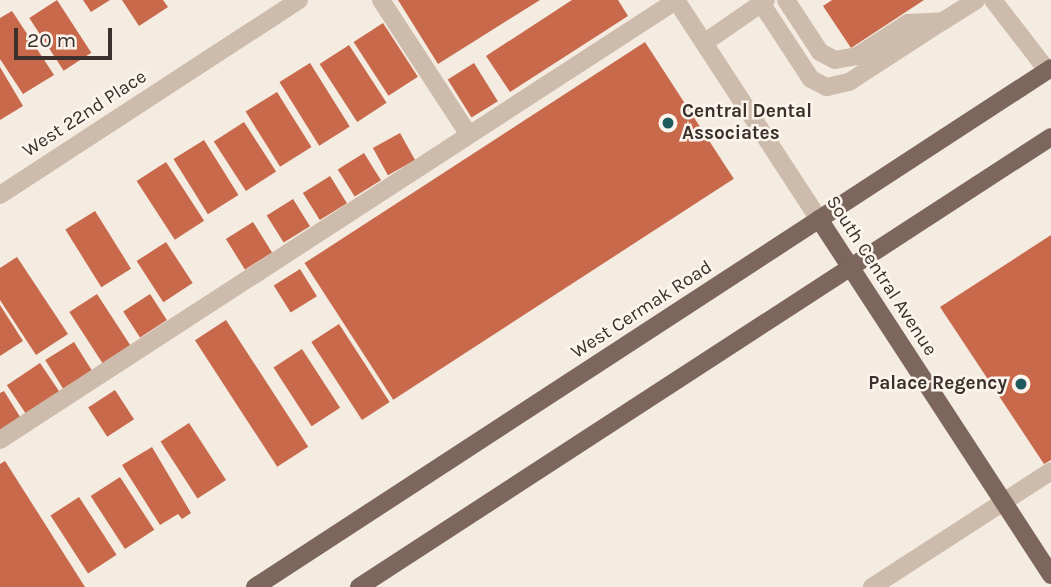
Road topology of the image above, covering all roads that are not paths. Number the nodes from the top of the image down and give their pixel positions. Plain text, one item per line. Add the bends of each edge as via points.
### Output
1 (299, 0) edge
2 (381, 0) edge
3 (676, 0) edge
4 (786, 0) edge
5 (976, 0) edge
6 (993, 0) edge
7 (765, 3) edge
8 (943, 21) junction
9 (704, 43) junction
10 (1049, 69) edge
11 (469, 135) junction
12 (1051, 137) edge
13 (0, 195) edge
14 (819, 219) junction
15 (851, 268) junction
16 (0, 440) edge
17 (1051, 471) edge
18 (1004, 502) junction
19 (1051, 575) edge
20 (255, 587) edge
21 (359, 587) edge
22 (872, 587) edge

1 - 13 street, West 22nd Place
2 - 11 street
3 - 9 street, South Central Avenue
3 - 11 street
4 - 8 street via 820,52 835,60 857,56 908,23
5 - 8 street
6 - 10 street
7 - 8 street via 811,79 827,87 849,82
7 - 9 street
9 - 14 street, South Central Avenue
10 - 14 main road, West Cermak Road
11 - 16 street
12 - 15 main road
14 - 15 main road, South Central Avenue
14 - 20 main road, West Cermak Road
15 - 18 main road, South Central Avenue
15 - 21 main road
17 - 18 street
18 - 19 main road, South Central Avenue
18 - 22 street

